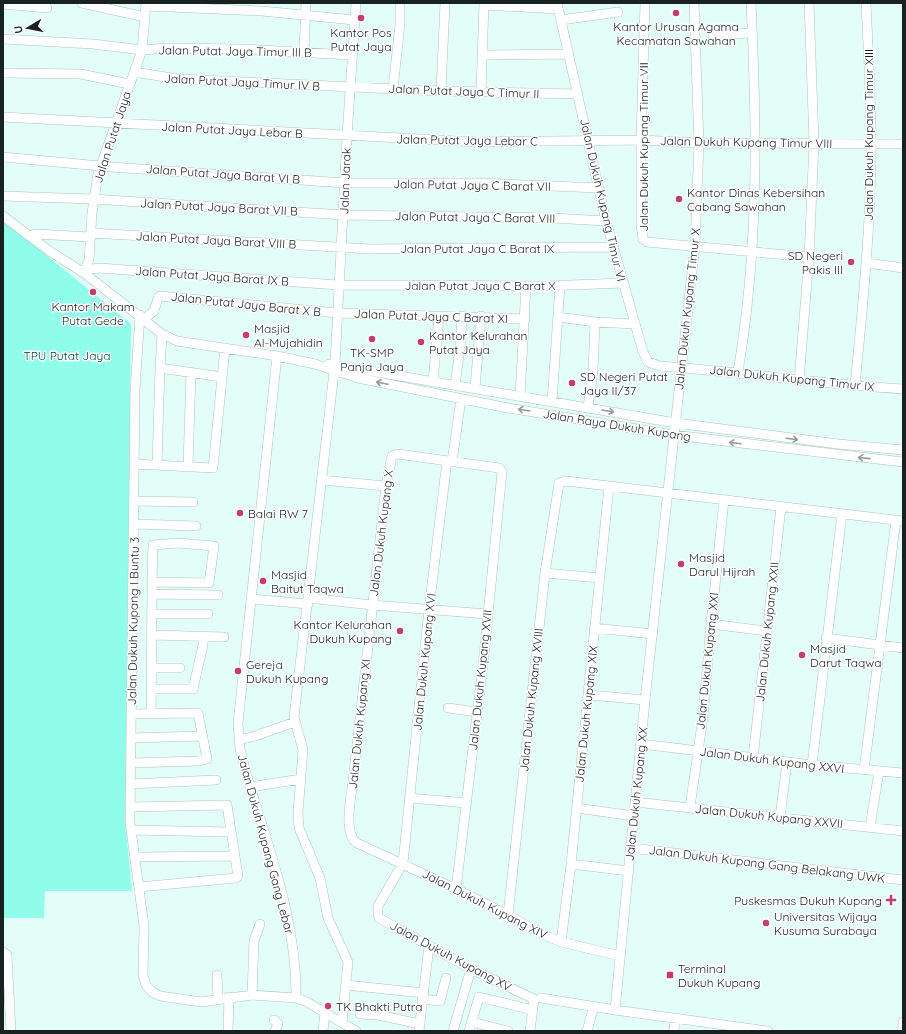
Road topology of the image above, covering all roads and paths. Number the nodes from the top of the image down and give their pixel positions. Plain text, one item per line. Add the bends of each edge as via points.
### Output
1 (16, 3) edge
2 (82, 3) edge
3 (306, 3) edge
4 (356, 3) edge
5 (400, 3) edge
6 (445, 3) edge
7 (645, 3) edge
8 (694, 3) edge
9 (751, 3) edge
10 (809, 3) edge
11 (866, 3) edge
12 (3, 4) edge
13 (146, 4) edge
14 (484, 4) edge
15 (558, 6) edge
16 (47, 8) dead end
17 (618, 12) dead end
18 (306, 16) junction
19 (145, 17) junction
20 (354, 20) junction
21 (561, 20) junction
22 (752, 33) junction
23 (713, 35) dead end
24 (3, 39) edge
25 (142, 50) junction
26 (304, 53) junction
27 (568, 54) junction
28 (352, 55) junction
29 (483, 55) junction
30 (134, 72) junction
31 (3, 73) edge
32 (129, 84) junction
33 (350, 87) junction
34 (393, 89) junction
35 (441, 91) junction
36 (482, 92) junction
37 (578, 94) junction
38 (3, 117) edge
39 (116, 124) junction
40 (347, 136) junction
41 (588, 140) junction
42 (641, 140) junction
43 (699, 142) junction
44 (756, 142) junction
45 (814, 143) junction
46 (871, 144) junction
47 (903, 144) edge
48 (3, 157) edge
49 (100, 165) junction
50 (345, 183) junction
51 (599, 188) junction
52 (3, 196) edge
53 (93, 199) junction
54 (344, 215) junction
55 (3, 216) edge
56 (606, 221) junction
57 (91, 235) junction
58 (30, 236) junction
59 (695, 245) junction
60 (613, 247) junction
61 (341, 248) junction
62 (753, 252) junction
63 (809, 257) junction
64 (867, 263) junction
65 (903, 268) edge
66 (85, 271) junction
67 (623, 283) junction
68 (338, 285) junction
69 (560, 285) junction
70 (526, 286) junction
71 (337, 313) junction
72 (439, 316) junction
73 (462, 316) junction
74 (481, 316) junction
75 (142, 317) junction
76 (558, 317) junction
77 (525, 318) junction
78 (595, 322) junction
79 (635, 324) junction
80 (162, 334) junction
81 (225, 348) junction
82 (277, 356) junction
83 (335, 365) junction
84 (682, 367) junction
85 (160, 368) junction
86 (738, 372) junction
87 (191, 373) junction
88 (403, 376) junction
89 (222, 378) junction
90 (799, 380) junction
91 (433, 381) junction
92 (455, 386) junction
93 (855, 386) junction
94 (401, 387) junction
95 (475, 388) junction
96 (903, 389) edge
97 (520, 396) junction
98 (461, 399) junction
99 (552, 402) junction
100 (588, 407) junction
101 (676, 423) junction
102 (674, 435) junction
103 (903, 450) edge
104 (449, 461) junction
105 (903, 462) edge
106 (134, 464) junction
107 (157, 465) junction
108 (188, 466) junction
109 (502, 472) joint
110 (321, 480) junction
111 (386, 486) junction
112 (609, 486) junction
113 (669, 493) junction
114 (724, 500) junction
115 (135, 501) junction
116 (193, 502) dead end
117 (781, 507) junction
118 (842, 514) junction
119 (899, 520) edge
120 (135, 524) junction
121 (196, 526) dead end
122 (544, 573) junction
123 (600, 578) junction
124 (153, 582) junction
125 (152, 594) junction
126 (218, 595) dead end
127 (251, 599) junction
128 (308, 601) junction
129 (372, 605) junction
130 (429, 609) junction
131 (152, 614) junction
132 (208, 614) dead end
133 (487, 614) junction
134 (711, 624) junction
135 (594, 628) junction
136 (766, 631) junction
137 (653, 634) junction
138 (152, 635) junction
139 (203, 636) junction
140 (224, 637) dead end
141 (826, 638) junction
142 (881, 645) junction
143 (903, 648) edge
144 (152, 668) junction
145 (180, 668) dead end
146 (151, 689) junction
147 (589, 695) junction
148 (645, 700) junction
149 (448, 708) dead end
150 (477, 712) junction
151 (131, 714) junction
152 (151, 714) junction
153 (296, 724) junction
154 (202, 736) junction
155 (131, 738) junction
156 (239, 740) junction
157 (642, 744) junction
158 (697, 751) junction
159 (753, 758) junction
160 (787, 762) junction
161 (131, 763) junction
162 (812, 765) junction
163 (864, 770) junction
164 (879, 771) junction
165 (903, 773) edge
166 (301, 779) junction
167 (216, 780) dead end
168 (130, 784) junction
169 (250, 787) junction
170 (409, 798) junction
171 (635, 802) junction
172 (468, 803) junction
173 (130, 807) junction
174 (690, 807) junction
175 (576, 808) junction
176 (634, 816) junction
177 (780, 817) junction
178 (870, 827) junction
179 (131, 830) junction
180 (903, 831) edge
181 (230, 832) junction
182 (354, 841) joint
183 (631, 848) junction
184 (135, 856) junction
185 (235, 856) junction
186 (403, 863) junction
187 (571, 864) junction
188 (629, 871) junction
189 (903, 880) edge
190 (139, 887) junction
191 (456, 889) junction
192 (508, 914) junction
193 (260, 924) dead end
194 (561, 942) junction
195 (429, 946) junction
196 (5, 954) edge
197 (620, 956) junction
198 (471, 969) junction
199 (217, 975) dead end
200 (446, 978) dead end
201 (6, 981) edge
202 (346, 985) junction
203 (252, 995) junction
204 (422, 996) junction
205 (229, 997) junction
206 (296, 998) junction
207 (218, 999) junction
208 (538, 999) junction
209 (594, 1006) junction
210 (533, 1010) junction
211 (615, 1010) junction
212 (325, 1012) junction
213 (360, 1014) dead end
214 (675, 1018) junction
215 (7, 1020) edge
216 (274, 1020) dead end
217 (342, 1022) junction
218 (472, 1022) junction
219 (903, 1022) edge
220 (419, 1028) edge
221 (739, 1029) edge
222 (11, 1031) edge
223 (228, 1031) edge
224 (275, 1031) edge
225 (323, 1031) edge
226 (356, 1031) edge
227 (453, 1031) edge
228 (469, 1031) edge
229 (508, 1031) edge
230 (530, 1031) edge
231 (587, 1031) edge
232 (674, 1031) edge
233 (768, 1031) edge
234 (902, 1031) edge

1 - 12 street
1 - 16 street
2 - 19 street
3 - 18 street
4 - 20 street, Jalan Jarak
5 - 34 street
6 - 35 street
7 - 42 street, Jalan Dukuh Kupang Timur VII
8 - 43 street, Jalan Dukuh Kupang Timur X
9 - 22 street
10 - 45 street
11 - 46 street, Jalan Dukuh Kupang Timur XIII
13 - 18 street
13 - 19 street, Jalan Putat Jaya
14 - 15 street
14 - 29 street
15 - 21 street, Jalan Dukuh Kupang Timur VI
17 - 21 street
18 - 20 street
18 - 26 street
19 - 25 street, Jalan Putat Jaya
20 - 28 street, Jalan Jarak
21 - 27 street, Jalan Dukuh Kupang Timur VI
22 - 23 street
22 - 44 street
24 - 25 street, Jalan Putat Jaya Timur III B via 94,44
25 - 26 street, Jalan Putat Jaya Timur III B via 242,49
25 - 30 street, Jalan Putat Jaya
26 - 28 street, Jalan Putat Jaya Timur III B
27 - 29 street
27 - 37 street, Jalan Dukuh Kupang Timur VI
28 - 33 street, Jalan Jarak
29 - 36 street
30 - 32 street, Jalan Putat Jaya
30 - 33 street, Jalan Putat Jaya Timur IV B via 168,78
31 - 32 street via 81,74
32 - 39 street, Jalan Putat Jaya
33 - 34 street, Jalan Putat Jaya C Timur II
33 - 40 street, Jalan Jarak
34 - 35 street, Jalan Putat Jaya C Timur II
35 - 36 street, Jalan Putat Jaya C Timur II
36 - 37 street, Jalan Putat Jaya C Timur II
37 - 41 street, Jalan Dukuh Kupang Timur VI
38 - 39 street, Jalan Putat Jaya Lebar B
39 - 40 street, Jalan Putat Jaya Lebar B
39 - 49 street, Jalan Putat Jaya
40 - 41 street, Jalan Putat Jaya Lebar C via 477,142
40 - 50 street, Jalan Jarak
41 - 42 street, Jalan Dukuh Kupang Timur VIII
41 - 51 street, Jalan Dukuh Kupang Timur VI
42 - 43 street, Jalan Dukuh Kupang Timur VIII
42 - 59 street, Jalan Dukuh Kupang Timur VII via 641,225 644,239 647,242
43 - 44 street, Jalan Dukuh Kupang Timur VIII
43 - 59 street, Jalan Dukuh Kupang Timur X
44 - 45 street, Jalan Dukuh Kupang Timur VIII
44 - 62 street
45 - 46 street, Jalan Dukuh Kupang Timur VIII
45 - 63 street
46 - 47 street, Jalan Dukuh Kupang Timur VIII
46 - 64 street, Jalan Dukuh Kupang Timur XIII
48 - 49 street, Jalan Putat Jaya Barat VI B
49 - 50 street, Jalan Putat Jaya Barat VI B
49 - 53 street, Jalan Putat Jaya
50 - 51 street, Jalan Putat Jaya C Barat VII via 478,183
50 - 54 street, Jalan Jarak
51 - 56 street, Jalan Dukuh Kupang Timur VI
52 - 53 street, Jalan Putat Jaya Barat VII B
53 - 54 street, Jalan Putat Jaya Barat VII B
53 - 57 street, Jalan Putat Jaya
54 - 56 street, Jalan Putat Jaya C Barat VIII
54 - 61 street, Jalan Jarak
55 - 58 street
56 - 60 street, Jalan Dukuh Kupang Timur VI
57 - 58 street, Jalan Putat Jaya Barat VIII B
57 - 61 street, Jalan Putat Jaya Barat VIII B
57 - 66 street, Jalan Putat Jaya via 89,260
58 - 66 street
59 - 62 street
59 - 84 street, Jalan Dukuh Kupang Timur X
60 - 61 street, Jalan Putat Jaya C Barat IX
60 - 67 street, Jalan Dukuh Kupang Timur VI
61 - 68 street, Jalan Jarak
62 - 63 street
62 - 86 street
63 - 90 street
64 - 65 street
64 - 93 street, Jalan Dukuh Kupang Timur XIII
66 - 68 street, Jalan Putat Jaya Barat IX B via 99,268
66 - 75 street
67 - 69 street, Jalan Putat Jaya C Barat X
67 - 79 street, Jalan Dukuh Kupang Timur VI
68 - 70 street, Jalan Putat Jaya C Barat X
68 - 71 street, Jalan Jarak
69 - 70 street, Jalan Putat Jaya C Barat X
69 - 76 street
70 - 77 street
71 - 72 street, Jalan Putat Jaya C Barat XI
71 - 75 street, Jalan Putat Jaya Barat X B via 160,296 154,311
71 - 83 street, Jalan Jarak
72 - 73 street, Jalan Putat Jaya C Barat XI
72 - 91 street
73 - 74 street, Jalan Putat Jaya C Barat XI
73 - 92 street
74 - 77 street, Jalan Putat Jaya C Barat XI
74 - 95 street
75 - 80 street
75 - 106 street, Jalan Dukuh Kupang I Buntu 3 via 135,389
76 - 78 street
76 - 99 street
77 - 97 street
78 - 79 street
78 - 100 street
79 - 84 street, Jalan Dukuh Kupang Timur VI via 648,362 652,365
80 - 81 street via 182,342
80 - 85 street
81 - 82 street
81 - 89 street
82 - 83 street via 315,364
82 - 127 street, Jalan Dukuh Kupang Gang Lebar
83 - 88 street, Jalan Raya Dukuh Kupang
94 -> 83 street, Jalan Raya Dukuh Kupang
83 - 110 street, Jalan Jarak
84 - 86 street, Jalan Dukuh Kupang Timur IX
84 - 101 street, Jalan Dukuh Kupang Timur X
85 - 87 street
85 - 107 street
86 - 90 street, Jalan Dukuh Kupang Timur IX
87 - 89 street
87 - 108 street
88 - 91 street, Jalan Raya Dukuh Kupang
88 - 94 street
89 - 108 street via 213,468
90 - 93 street, Jalan Dukuh Kupang Timur IX
91 - 92 street, Jalan Raya Dukuh Kupang
92 - 95 street, Jalan Raya Dukuh Kupang
93 - 96 street, Jalan Dukuh Kupang Timur IX
94 - 98 street, Jalan Raya Dukuh Kupang
95 - 97 street, Jalan Raya Dukuh Kupang
97 - 99 street, Jalan Raya Dukuh Kupang
102 -> 98 street, Jalan Raya Dukuh Kupang
98 - 104 street, Jalan Dukuh Kupang XVI
99 - 100 street, Jalan Raya Dukuh Kupang
100 -> 101 street, Jalan Raya Dukuh Kupang
101 - 102 street, Jalan Dukuh Kupang XX
101 -> 103 street, Jalan Raya Dukuh Kupang
105 -> 102 street, Jalan Raya Dukuh Kupang
102 - 113 street, Jalan Dukuh Kupang XX
104 - 109 street, Jalan Dukuh Kupang X via 499,468
104 - 111 street, Jalan Dukuh Kupang X via 394,455 390,461
104 - 130 street, Jalan Dukuh Kupang XVI
106 - 107 street
106 - 115 street, Jalan Dukuh Kupang I Buntu 3
107 - 108 street
109 - 133 street, Jalan Dukuh Kupang XVII
110 - 111 street
110 - 128 street, Jalan Jarak
111 - 129 street, Jalan Dukuh Kupang X
112 - 113 street
112 - 122 street, Jalan Dukuh Kupang XVIII via 566,481 561,481 558,485
112 - 123 street, Jalan Dukuh Kupang XIX
113 - 114 street
113 - 137 street, Jalan Dukuh Kupang XX
114 - 117 street
114 - 134 street, Jalan Dukuh Kupang XXI
115 - 116 street
115 - 120 street, Jalan Dukuh Kupang I Buntu 3
117 - 118 street
117 - 136 street, Jalan Dukuh Kupang XXII
118 - 119 street
118 - 141 street
119 - 142 street
120 - 121 street
120 - 151 street, Jalan Dukuh Kupang I Buntu 3
122 - 123 street
122 - 192 street, Jalan Dukuh Kupang XVIII
123 - 135 street, Jalan Dukuh Kupang XIX
124 - 124 street via 154,545 214,546 210,583
124 - 125 street
125 - 126 street
125 - 131 street
127 - 128 street
127 - 156 street, Jalan Dukuh Kupang Gang Lebar via 238,716
128 - 129 street
128 - 153 street, Jalan Jarak
129 - 130 street
129 - 182 street, Jalan Dukuh Kupang XI via 349,824
130 - 133 street
130 - 170 street, Jalan Dukuh Kupang XVI
131 - 132 street
131 - 138 street
133 - 150 street, Jalan Dukuh Kupang XVII
134 - 136 street
134 - 158 street, Jalan Dukuh Kupang XXI via 703,717
135 - 137 street
135 - 147 street, Jalan Dukuh Kupang XIX
136 - 159 street, Jalan Dukuh Kupang XXII
137 - 148 street, Jalan Dukuh Kupang XX
138 - 139 street
138 - 144 street
139 - 140 street
139 - 146 street via 193,689
141 - 142 street
141 - 162 street
142 - 143 street
142 - 163 street
144 - 145 street
144 - 146 street
146 - 152 street
147 - 148 street
147 - 175 street, Jalan Dukuh Kupang XIX
148 - 157 street, Jalan Dukuh Kupang XX
149 - 150 street
150 - 172 street, Jalan Dukuh Kupang XVII
151 - 152 street
151 - 155 street, Jalan Dukuh Kupang I Buntu 3
152 - 154 street via 198,713
153 - 156 street
153 - 166 street via 303,750
154 - 155 street
154 - 161 street via 206,760
155 - 161 street, Jalan Dukuh Kupang I Buntu 3
156 - 169 street, Jalan Dukuh Kupang Gang Lebar
157 - 158 street, Jalan Dukuh Kupang XXVI
157 - 171 street, Jalan Dukuh Kupang XX
158 - 159 street, Jalan Dukuh Kupang XXVI
158 - 174 street, Jalan Dukuh Kupang XXI
159 - 160 street, Jalan Dukuh Kupang XXVI
160 - 162 street, Jalan Dukuh Kupang XXVI
160 - 177 street
161 - 168 street, Jalan Dukuh Kupang I Buntu 3
162 - 163 street, Jalan Dukuh Kupang XXVI
163 - 164 street, Jalan Dukuh Kupang XXVI
164 - 165 street, Jalan Dukuh Kupang XXVI
164 - 178 street
166 - 169 street
166 - 202 street via 299,828 320,878 328,918 348,962
167 - 168 street
168 - 173 street, Jalan Dukuh Kupang I Buntu 3
169 - 206 street, Jalan Dukuh Kupang Gang Lebar via 290,926 295,957
170 - 172 street
170 - 186 street, Jalan Dukuh Kupang XVI
171 - 174 street, Jalan Dukuh Kupang XXVII
171 - 176 street, Jalan Dukuh Kupang XX
172 - 191 street, Jalan Dukuh Kupang XVII
173 - 179 street, Jalan Dukuh Kupang I Buntu 3
173 - 181 street via 226,804
174 - 177 street, Jalan Dukuh Kupang XXVII
175 - 176 street
175 - 187 street, Jalan Dukuh Kupang XIX
176 - 183 street, Jalan Dukuh Kupang XX
177 - 178 street, Jalan Dukuh Kupang XXVII
178 - 180 street, Jalan Dukuh Kupang XXVII
179 - 181 street
179 - 184 street, Jalan Dukuh Kupang I Buntu 3
181 - 185 street
182 - 186 street, Jalan Dukuh Kupang XIV
183 - 188 street, Jalan Dukuh Kupang XX
183 - 189 street, Jalan Dukuh Kupang Gang Belakang UWK
184 - 185 street
184 - 190 street, Jalan Dukuh Kupang I Buntu 3
185 - 190 street via 237,877
186 - 191 street, Jalan Dukuh Kupang XIV
186 - 195 street, Jalan Dukuh Kupang XV via 378,906 378,915
187 - 188 street
187 - 194 street, Jalan Dukuh Kupang XIX
188 - 197 street, Jalan Dukuh Kupang XX
190 - 207 street, Jalan Dukuh Kupang I Buntu 3 via 144,926 143,976 146,985 152,992 170,998 201,1002
191 - 192 street, Jalan Dukuh Kupang XIV
192 - 194 street, Jalan Dukuh Kupang XIV
193 - 203 street via 254,942
194 - 197 street, Jalan Dukuh Kupang XIV
195 - 198 street, Jalan Dukuh Kupang XV
195 - 204 street
196 - 201 street
197 - 211 street, Jalan Dukuh Kupang XX
198 - 208 street, Jalan Dukuh Kupang XV
198 - 227 street
199 - 207 street
200 - 204 street via 440,1001
201 - 215 street
202 - 204 street
202 - 217 street
203 - 205 street, Jalan Dukuh Kupang I Buntu 3
203 - 206 street, Jalan Dukuh Kupang I Buntu 3
204 - 220 street
205 - 207 street, Jalan Dukuh Kupang I Buntu 3
205 - 223 street
206 - 212 street
208 - 209 street, Jalan Dukuh Kupang XV
208 - 210 street
209 - 211 street, Jalan Dukuh Kupang XV
209 - 231 street
210 - 218 street via 480,997
210 - 230 street
211 - 214 street
212 - 217 street
212 - 225 street
213 - 220 street via 378,1015
214 - 221 street
214 - 232 street
215 - 222 street
216 - 224 street via 278,1024
217 - 226 street
218 - 228 street
218 - 229 street
219 - 234 street
221 - 233 street

